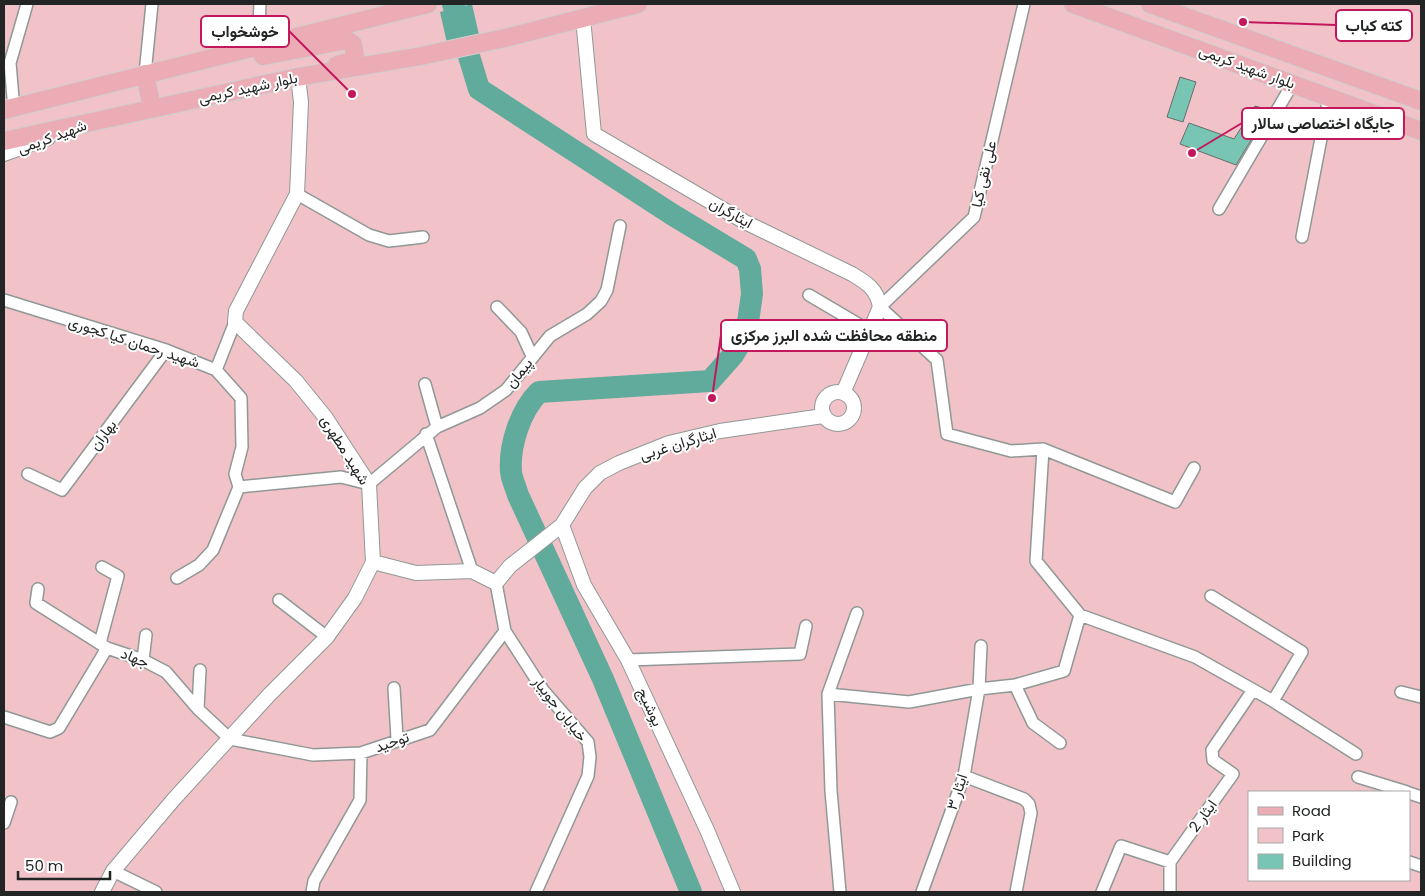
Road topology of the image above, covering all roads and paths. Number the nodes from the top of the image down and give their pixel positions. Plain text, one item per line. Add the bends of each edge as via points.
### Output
1 (27, 4) edge
2 (152, 4) edge
3 (260, 4) edge
4 (428, 4) edge
5 (638, 4) edge
6 (1024, 4) edge
7 (1072, 4) edge
8 (1150, 4) edge
9 (583, 18) junction
10 (258, 46) junction
11 (216, 58) junction
12 (145, 74) junction
13 (298, 77) junction
14 (1292, 83) junction
15 (1329, 97) junction
16 (1421, 101) edge
17 (7, 102) edge
18 (152, 108) junction
19 (100, 120) junction
20 (1421, 131) edge
21 (4, 142) edge
22 (4, 154) edge
23 (297, 194) junction
24 (1219, 210) dead end
25 (620, 226) dead end
26 (423, 237) dead end
27 (1302, 237) dead end
28 (810, 295) dead end
29 (4, 300) edge
30 (496, 307) dead end
31 (880, 307) junction
32 (235, 322) junction
33 (870, 330) junction
34 (166, 350) junction
35 (532, 356) junction
36 (216, 370) junction
37 (425, 384) dead end
38 (843, 393) junction
39 (823, 416) junction
40 (437, 427) junction
41 (426, 434) junction
42 (1043, 448) junction
43 (1194, 468) dead end
44 (28, 474) dead end
45 (369, 484) junction
46 (239, 488) junction
47 (559, 528) junction
48 (374, 562) junction
49 (102, 567) dead end
50 (472, 571) junction
51 (177, 578) dead end
52 (496, 583) junction
53 (38, 589) dead end
54 (1211, 596) dead end
55 (279, 600) dead end
56 (857, 613) dead end
57 (1080, 616) junction
58 (806, 626) dead end
59 (505, 631) junction
60 (146, 635) dead end
61 (327, 637) junction
62 (103, 645) junction
63 (980, 646) dead end
64 (143, 660) junction
65 (628, 660) junction
66 (200, 670) dead end
67 (1015, 686) junction
68 (394, 688) dead end
69 (979, 689) junction
70 (1253, 690) junction
71 (1401, 692) dead end
72 (828, 694) junction
73 (1421, 697) edge
74 (1273, 701) junction
75 (198, 709) junction
76 (4, 717) edge
77 (230, 739) junction
78 (397, 739) junction
79 (1060, 743) dead end
80 (361, 753) junction
81 (1356, 754) dead end
82 (964, 776) junction
83 (1358, 777) dead end
84 (1405, 791) edge
85 (11, 802) dead end
86 (4, 823) edge
87 (1170, 862) junction
88 (113, 871) junction
89 (102, 892) edge
90 (156, 892) edge
91 (312, 892) edge
92 (536, 892) edge
93 (733, 892) edge
94 (840, 892) edge
95 (922, 892) edge
96 (1016, 892) edge
97 (1102, 892) edge
98 (1170, 892) edge

1 - 17 street via 10,62
2 - 12 street
3 - 10 street
4 - 10 main road
5 - 9 main road, بلوار شهید کریمی
6 - 31 street, علی نقی کیا via 974,217
7 - 14 main road, بلوار شهید کریمی
8 - 16 main road, بلوار شهید کریمی
9 - 13 main road, بلوار شهید کریمی via 440,52
9 - 31 street, ایثارگران via 594,134 745,222 868,283 877,294
10 - 11 main road
11 - 12 main road
11 - 13 main road via 234,62 341,40 353,44 355,56 352,61
12 - 17 main road via 92,89
12 - 18 main road
13 - 18 main road, بلوار شهید کریمی
13 - 23 street via 302,102
14 - 15 main road, بلوار شهید کریمی
14 - 24 street
15 - 20 main road, بلوار شهید کریمی
15 - 27 street
18 - 19 main road, بلوار شهید کریمی
19 - 21 main road, بلوار شهید کریمی
19 - 22 street, شهید کریمی
23 - 26 street via 369,235 389,241
23 - 32 street via 236,310
25 - 35 street, پیمان via 607,290 601,301 587,314 550,336
28 - 33 street
29 - 34 street, شهید رحمان کیا کجوری
30 - 35 street via 521,332
31 - 33 street
31 - 42 street via 938,360 947,434 1011,451
32 - 36 street, شهید رحمان کیا کجوری
32 - 45 street, شهید مطهری via 296,381 326,418
33 - 38 street
34 - 36 street, شهید رحمان کیا کجوری
34 - 44 street, بهاران via 62,490
35 - 40 street, پیمان via 506,390 480,408
36 - 46 street via 241,398 242,447 234,474
37 - 40 street
38 - 39 street via 827,395 821,405
38 - 39 street via 854,404 850,419 839,425 831,424
39 - 47 street, ایثارگران غربی via 720,431 669,443 619,463 600,473 585,488
40 - 41 street, پیمان
41 - 45 street, پیمان
41 - 50 street
42 - 43 street via 1175,502
42 - 57 street via 1036,561
45 - 46 street via 341,477
45 - 48 street, شهید مطهری
46 - 51 street via 213,550 199,565
47 - 52 street via 510,566
47 - 65 street, یوشیج via 584,585
48 - 50 street via 416,573
48 - 61 street via 355,598
49 - 62 street via 118,576
50 - 52 street
52 - 59 street, خیابان جویبار
53 - 62 street, جهاد via 36,603
54 - 74 street via 1302,652
55 - 61 street
56 - 72 street
57 - 67 street via 1064,671
57 - 70 street via 1195,657
58 - 65 street via 800,654
59 - 78 street, توحید via 430,730
59 - 92 street, خیابان جویبار via 543,690 588,742 590,757 588,776
60 - 64 street
61 - 77 street
62 - 64 street, جهاد
62 - 76 street via 59,728 50,732
63 - 69 street, ایثار ۳
64 - 75 street, جهاد via 166,672
65 - 93 street, یوشیج
66 - 75 street
67 - 69 street
67 - 79 street via 1033,723
68 - 78 street
69 - 72 street via 909,702
69 - 82 street, ایثار ۳
70 - 74 street
70 - 87 street, ایثار 2 via 1212,750 1213,760 1234,774
71 - 73 street
72 - 94 street via 831,791
74 - 81 street
75 - 77 street, جهاد
77 - 80 street, توحید via 313,755
77 - 88 street
78 - 80 street, توحید
80 - 91 street via 360,800 314,882
82 - 95 street, ایثار ۳
82 - 96 street via 1024,799 1029,804
83 - 84 street
85 - 86 street
87 - 97 street via 1121,846
87 - 98 street
88 - 89 street
88 - 90 street

